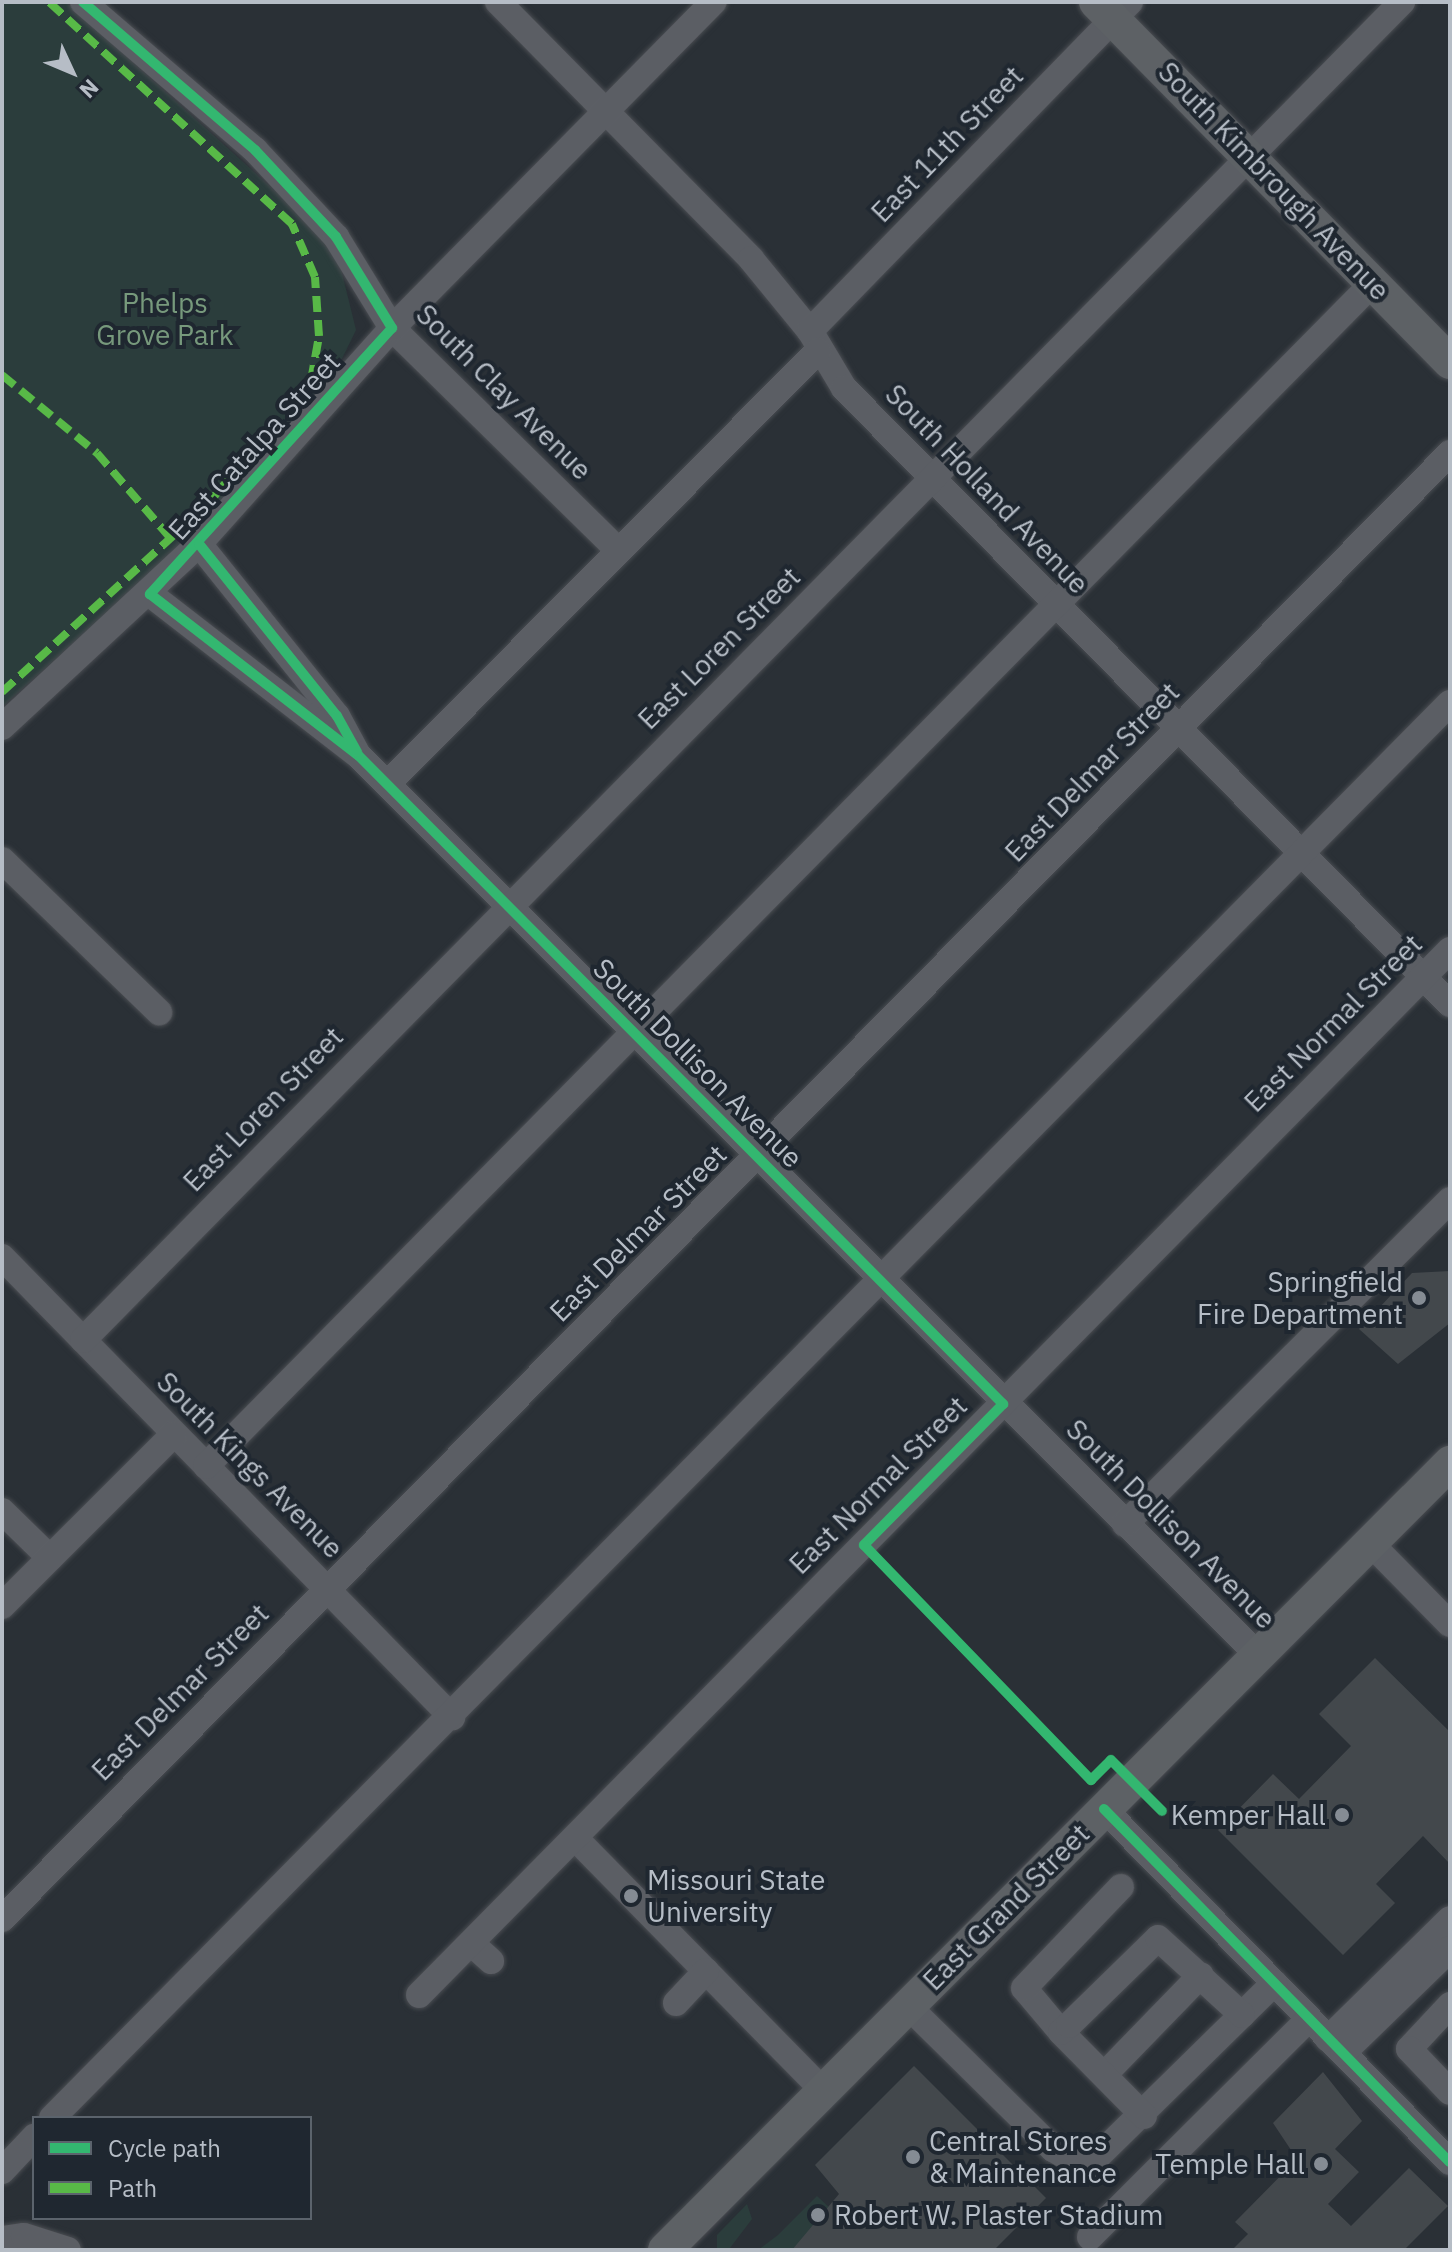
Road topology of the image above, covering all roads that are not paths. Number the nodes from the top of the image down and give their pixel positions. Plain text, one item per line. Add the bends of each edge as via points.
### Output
1 (83, 2) edge
2 (498, 2) edge
3 (714, 2) edge
4 (1402, 2) edge
5 (1113, 8) edge
6 (607, 113) junction
7 (1251, 155) junction
8 (1373, 283) junction
9 (392, 328) junction
10 (814, 341) junction
11 (1450, 362) edge
12 (1450, 453) edge
13 (933, 480) junction
14 (199, 544) junction
15 (618, 550) junction
16 (150, 594) junction
17 (1055, 604) junction
18 (1450, 703) edge
19 (2, 727) edge
20 (1178, 730) junction
21 (359, 756) junction
22 (387, 784) junction
23 (1302, 855) junction
24 (2, 860) edge
25 (508, 904) junction
26 (1450, 950) edge
27 (1423, 977) junction
28 (1450, 1004) edge
29 (159, 1012) dead end
30 (634, 1032) junction
31 (758, 1159) junction
32 (1450, 1200) edge
33 (2, 1257) edge
34 (880, 1281) junction
35 (83, 1340) junction
36 (1003, 1404) junction
37 (174, 1434) junction
38 (1450, 1463) edge
39 (206, 1466) junction
40 (2, 1511) edge
41 (1125, 1524) junction
42 (1371, 1544) junction
43 (50, 1558) junction
44 (327, 1588) junction
45 (2, 1606) edge
46 (1450, 1624) edge
47 (1260, 1657) junction
48 (452, 1717) junction
49 (1104, 1809) junction
50 (575, 1838) junction
51 (1121, 1887) dead end
52 (2, 1919) edge
53 (1450, 1919) edge
54 (471, 1943) junction
55 (1450, 1949) edge
56 (491, 1961) dead end
57 (706, 1971) junction
58 (1201, 1975) junction
59 (1274, 1983) junction
60 (419, 1995) dead end
61 (676, 2003) dead end
62 (1450, 2005) edge
63 (908, 2006) junction
64 (1242, 2015) junction
65 (1309, 2019) junction
66 (1061, 2032) junction
67 (1336, 2046) junction
68 (1104, 2075) junction
69 (1447, 2083) edge
70 (823, 2090) junction
71 (54, 2116) edge
72 (1144, 2116) junction
73 (32, 2139) edge
74 (1447, 2153) edge
75 (2, 2171) edge
76 (1090, 2237) dead end
77 (2, 2239) edge
78 (68, 2250) edge
79 (665, 2250) edge

1 - 9 street, South Clay Avenue via 255,150 336,237
2 - 6 street, South Holland Avenue
3 - 6 street, East Catalpa Street
4 - 7 street, East Loren Street
5 - 7 main road, South Kimbrough Avenue
5 - 10 street, East 11th Street
6 - 9 street, East Catalpa Street
6 - 10 street, South Holland Avenue via 751,259
7 - 8 main road, South Kimbrough Avenue
7 - 13 street, East Loren Street
8 - 11 main road, South Kimbrough Avenue
8 - 17 street
9 - 14 street, East Catalpa Street
9 - 15 street, South Clay Avenue
10 - 13 street, South Holland Avenue
10 - 15 street, East 11th Street
12 - 20 street, East Delmar Street
13 - 17 street, South Holland Avenue
13 - 25 street, East Loren Street
14 - 16 street, East Catalpa Street
14 - 21 street, South Dollison Avenue via 337,716
15 - 22 street, East 11th Street
16 - 19 street, East Catalpa Street
16 - 21 street, South Dollison Avenue
17 - 20 street, South Holland Avenue
17 - 30 street
18 - 23 street
20 - 23 street, South Holland Avenue
20 - 31 street, East Delmar Street
21 - 22 street, South Dollison Avenue
22 - 25 street, South Dollison Avenue
23 - 27 street, South Holland Avenue
23 - 34 street
24 - 29 street
25 - 30 street, South Dollison Avenue
25 - 35 street, East Loren Street
26 - 27 street, East Normal Street
27 - 28 street, South Holland Avenue
27 - 36 street, East Normal Street
30 - 31 street, South Dollison Avenue
30 - 39 street
31 - 34 street, South Dollison Avenue
31 - 44 street, East Delmar Street
32 - 41 street
33 - 35 street, South Kings Avenue
34 - 36 street, South Dollison Avenue
34 - 48 street
35 - 37 street, South Kings Avenue
36 - 41 street, South Dollison Avenue
36 - 50 street, East Normal Street
37 - 39 street, South Kings Avenue
37 - 43 street
38 - 42 main road, East Grand Street
39 - 44 street, South Kings Avenue
40 - 43 street
41 - 47 street, South Dollison Avenue
42 - 46 street
42 - 47 main road, East Grand Street
43 - 45 street
44 - 48 street, South Kings Avenue
44 - 52 street, East Delmar Street
47 - 49 main road, East Grand Street
48 - 71 street
49 - 59 street
49 - 63 main road, East Grand Street
50 - 54 street, East Normal Street
50 - 57 street
51 - 66 street via 1024,1988
53 - 67 street
54 - 56 street
54 - 60 street, East Normal Street
55 - 67 street
57 - 61 street
57 - 70 street
58 - 64 street
58 - 66 street via 1158,1938
58 - 68 street
59 - 64 street
59 - 65 street
62 - 69 street via 1409,2049
63 - 70 main road, East Grand Street
63 - 72 street via 1073,2166 1097,2163
64 - 72 street
65 - 67 street
65 - 76 street
66 - 68 street
67 - 74 street
68 - 72 street
70 - 79 main road, East Grand Street
73 - 75 street
77 - 78 street via 24,2236

